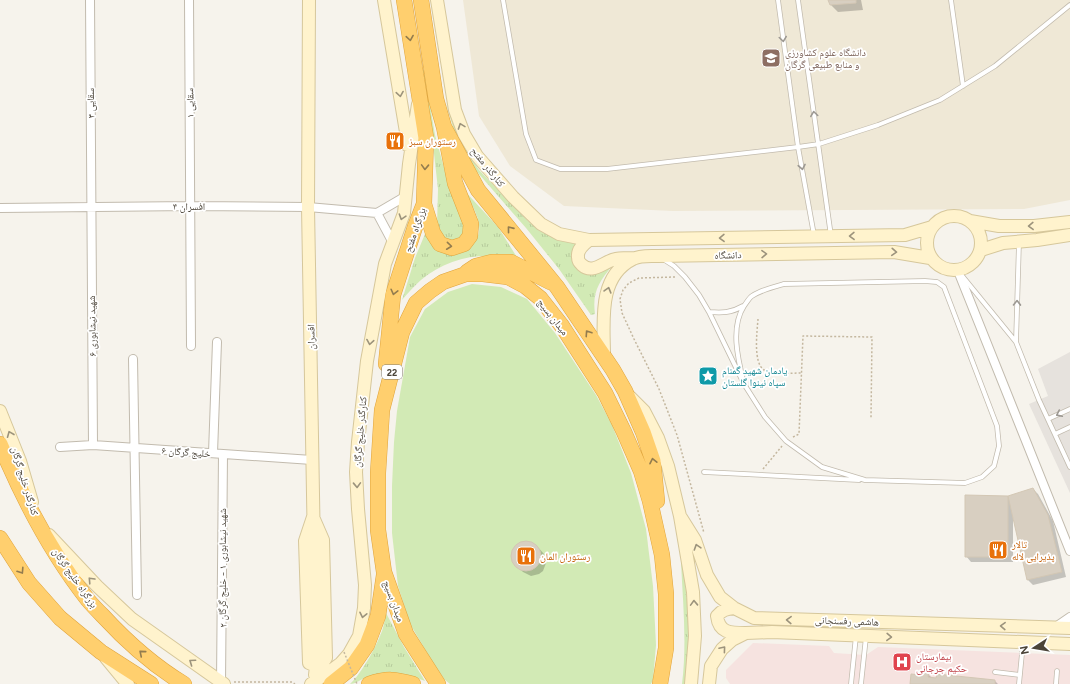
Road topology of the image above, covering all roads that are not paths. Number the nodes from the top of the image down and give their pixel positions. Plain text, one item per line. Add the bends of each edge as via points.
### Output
1 (90, 0) edge
2 (189, 0) edge
3 (309, 0) edge
4 (384, 0) edge
5 (404, 0) edge
6 (421, 0) edge
7 (437, 0) edge
8 (502, 0) edge
9 (778, 0) edge
10 (798, 0) edge
11 (950, 0) edge
12 (1070, 5) edge
13 (963, 86) junction
14 (419, 94) junction
15 (444, 127) junction
16 (819, 144) junction
17 (798, 147) junction
18 (409, 164) junction
19 (406, 196) junction
20 (424, 204) junction
21 (191, 206) junction
22 (91, 207) junction
23 (308, 207) junction
24 (0, 208) edge
25 (377, 212) junction
26 (970, 221) junction
27 (1070, 222) edge
28 (932, 227) junction
29 (1070, 235) edge
30 (815, 236) junction
31 (831, 236) junction
32 (678, 238) junction
33 (589, 240) junction
34 (1019, 242) junction
35 (392, 243) junction
36 (981, 250) junction
37 (678, 255) junction
38 (658, 256) junction
39 (635, 258) junction
40 (930, 258) junction
41 (958, 271) junction
42 (466, 274) junction
43 (557, 287) junction
44 (745, 305) junction
45 (709, 312) junction
46 (217, 342) dead end
47 (1016, 342) junction
48 (191, 346) dead end
49 (604, 356) junction
50 (134, 359) dead end
51 (744, 384) junction
52 (624, 391) junction
53 (1070, 408) edge
54 (382, 410) junction
55 (0, 411) edge
56 (1048, 419) junction
57 (1070, 427) edge
58 (1055, 434) junction
59 (0, 444) edge
60 (93, 445) junction
61 (60, 447) dead end
62 (134, 448) junction
63 (214, 453) junction
64 (223, 454) junction
65 (312, 460) junction
66 (1070, 467) edge
67 (704, 472) dead end
68 (865, 480) junction
69 (680, 516) junction
70 (37, 522) junction
71 (0, 538) edge
72 (1070, 551) edge
73 (662, 555) junction
74 (384, 572) junction
75 (137, 595) dead end
76 (734, 608) junction
77 (1070, 617) edge
78 (1054, 628) junction
79 (1070, 628) edge
80 (746, 633) junction
81 (861, 636) junction
82 (1023, 641) junction
83 (1070, 644) edge
84 (101, 652) junction
85 (1058, 671) dead end
86 (995, 672) dead end
87 (312, 674) edge
88 (1020, 675) junction
89 (223, 683) edge
90 (128, 684) edge
91 (151, 684) edge
92 (184, 684) edge
93 (331, 684) edge
94 (370, 684) edge
95 (413, 684) edge
96 (438, 684) edge
97 (660, 684) edge
98 (691, 684) edge
99 (709, 684) edge
100 (851, 684) edge
101 (861, 684) edge
102 (1019, 684) edge
103 (1056, 684) edge

1 - 22 street, سقایی ۳
2 - 21 street, سقایی ۱
3 - 23 main road, افسران
4 -> 18 main road
5 -> 14 highway, بزرگراه مفتح / 22
6 - 15 highway, 22 via 436,99
33 -> 7 main road, کنارگذر مفتح via 559,234 541,224 476,156 455,110
8 - 17 lane via 526,134 536,160 560,170 607,169
9 -> 17 lane
16 -> 10 lane
11 - 13 lane
12 - 13 lane via 995,66
13 - 16 lane via 940,100 878,125
14 - 18 main road
14 -> 20 highway, بزرگراه مفتح / 22 via 426,138
20 -> 15 highway via 433,233 440,244 452,248 464,244 470,236 471,224 455,183
43 -> 15 highway, 22 via 478,190
16 - 17 lane
16 - 31 lane
17 -> 30 lane
18 - 19 main road, کنارگذر خلیج گرگان
19 - 25 street
19 -> 35 main road, کنارگذر خلیج گرگان via 404,213
20 -> 54 highway, بزرگراه مفتح / 22 via 393,295
21 - 22 street, افسران ۴
21 - 23 street, افسران ۴
21 - 48 street, سقایی ۱
22 - 24 street, افسران ۴
22 - 60 street, شهید نیشابوری ۶
23 - 25 street, افسران ۴
23 - 65 main road, افسران
25 - 35 street
27 -> 26 main road via 999,226
26 - 28 main road via 961,216 950,216
26 - 36 main road via 978,229
28 -> 31 main road, دانشگاه via 905,235
28 - 40 main road via 927,237
29 - 34 main road
30 - 31 main road, دانشگاه
30 -> 32 main road, دانشگاه
32 - 33 main road, دانشگاه
32 - 37 main road
33 - 39 main road, دانشگاه via 582,245 578,253 578,261 585,268 593,269 616,259
34 - 36 main road via 1003,243
47 -> 34 lane
35 -> 87 main road, کنارگذر خلیج گرگان via 385,264 367,361 358,442 356,472 365,585 359,636 341,663 333,669
36 - 41 main road via 976,260
37 - 38 main road, دانشگاه
37 -> 40 main road, دانشگاه via 894,252
38 - 39 main road, دانشگاه
38 - 45 lane via 686,277
49 -> 39 main road via 604,305 609,283 621,267
40 - 41 main road via 938,266
41 - 47 lane
41 - 72 street
42 - 43 highway via 476,266 492,262 511,262
42 - 54 highway, میدان بسیج / 22 via 443,282 416,303 402,332
42 - 73 highway, میدان بسیج / 22 via 508,278 525,286 540,298 562,326 605,393 624,432 641,471
49 -> 43 highway, 22
44 - 45 lane via 723,313
44 - 51 lane via 740,312 736,333 737,353
44 - 68 lane via 750,296 784,284 925,281 936,282 944,287 997,426 999,446 994,466 982,477 965,483
45 - 51 lane
46 - 63 street
47 - 56 lane
49 - 52 highway, 22
50 - 62 street
51 - 68 lane via 786,441 822,466
52 - 69 main road via 644,411 658,438 668,466
73 -> 52 highway, 22 via 653,461
53 -> 56 lane
54 - 74 highway, میدان بسیج / 22 via 378,530
70 -> 55 main road, کنارگذر خلیج گرگان via 20,460
56 - 58 lane
57 - 58 lane
58 - 66 lane
59 - 70 highway, بزرگراه خلیج گرگان
60 - 61 street, خلیج گرگان ۶
60 - 62 street, خلیج گرگان ۶
62 - 63 street, خلیج گرگان ۶
62 - 75 street
63 - 64 street, خلیج گرگان ۶
64 - 65 street, خلیج گرگان ۶
64 - 89 street, شهید نیشابوری ۱ - خلیج گرگان ۲
65 - 87 main road, افسران
67 - 68 lane
76 -> 69 main road, هاشمی رفسنجانی via 720,597 706,575 695,540
98 -> 69 main road via 695,636 693,592
89 -> 70 main road, کنارگذر خلیج گرگان via 132,619
92 -> 70 highway, بزرگراه خلیج گرگان via 120,634 89,601
71 -> 84 highway via 29,584 60,618
73 - 97 highway, میدان بسیج / 22 via 666,594 666,648
74 - 93 highway via 378,616 367,645 351,668
74 - 96 highway, میدان بسیج / 22 via 406,634
78 -> 76 main road, هاشمی رفسنجانی via 754,618
76 - 80 main road via 722,611 717,616 718,624 723,630
77 - 78 street
78 - 79 main road, هاشمی رفسنجانی
80 - 81 main road, هاشمی رفسنجانی
99 -> 80 main road, هاشمی رفسنجانی via 711,666 722,649
81 -> 82 main road, هاشمی رفسنجانی
81 - 100 lane
81 - 101 lane
82 - 83 main road, هاشمی رفسنجانی
82 - 88 lane
84 - 90 main road
84 - 91 highway
85 - 103 lane
86 - 88 lane
88 - 102 lane
94 - 95 highway via 382,680 399,680

